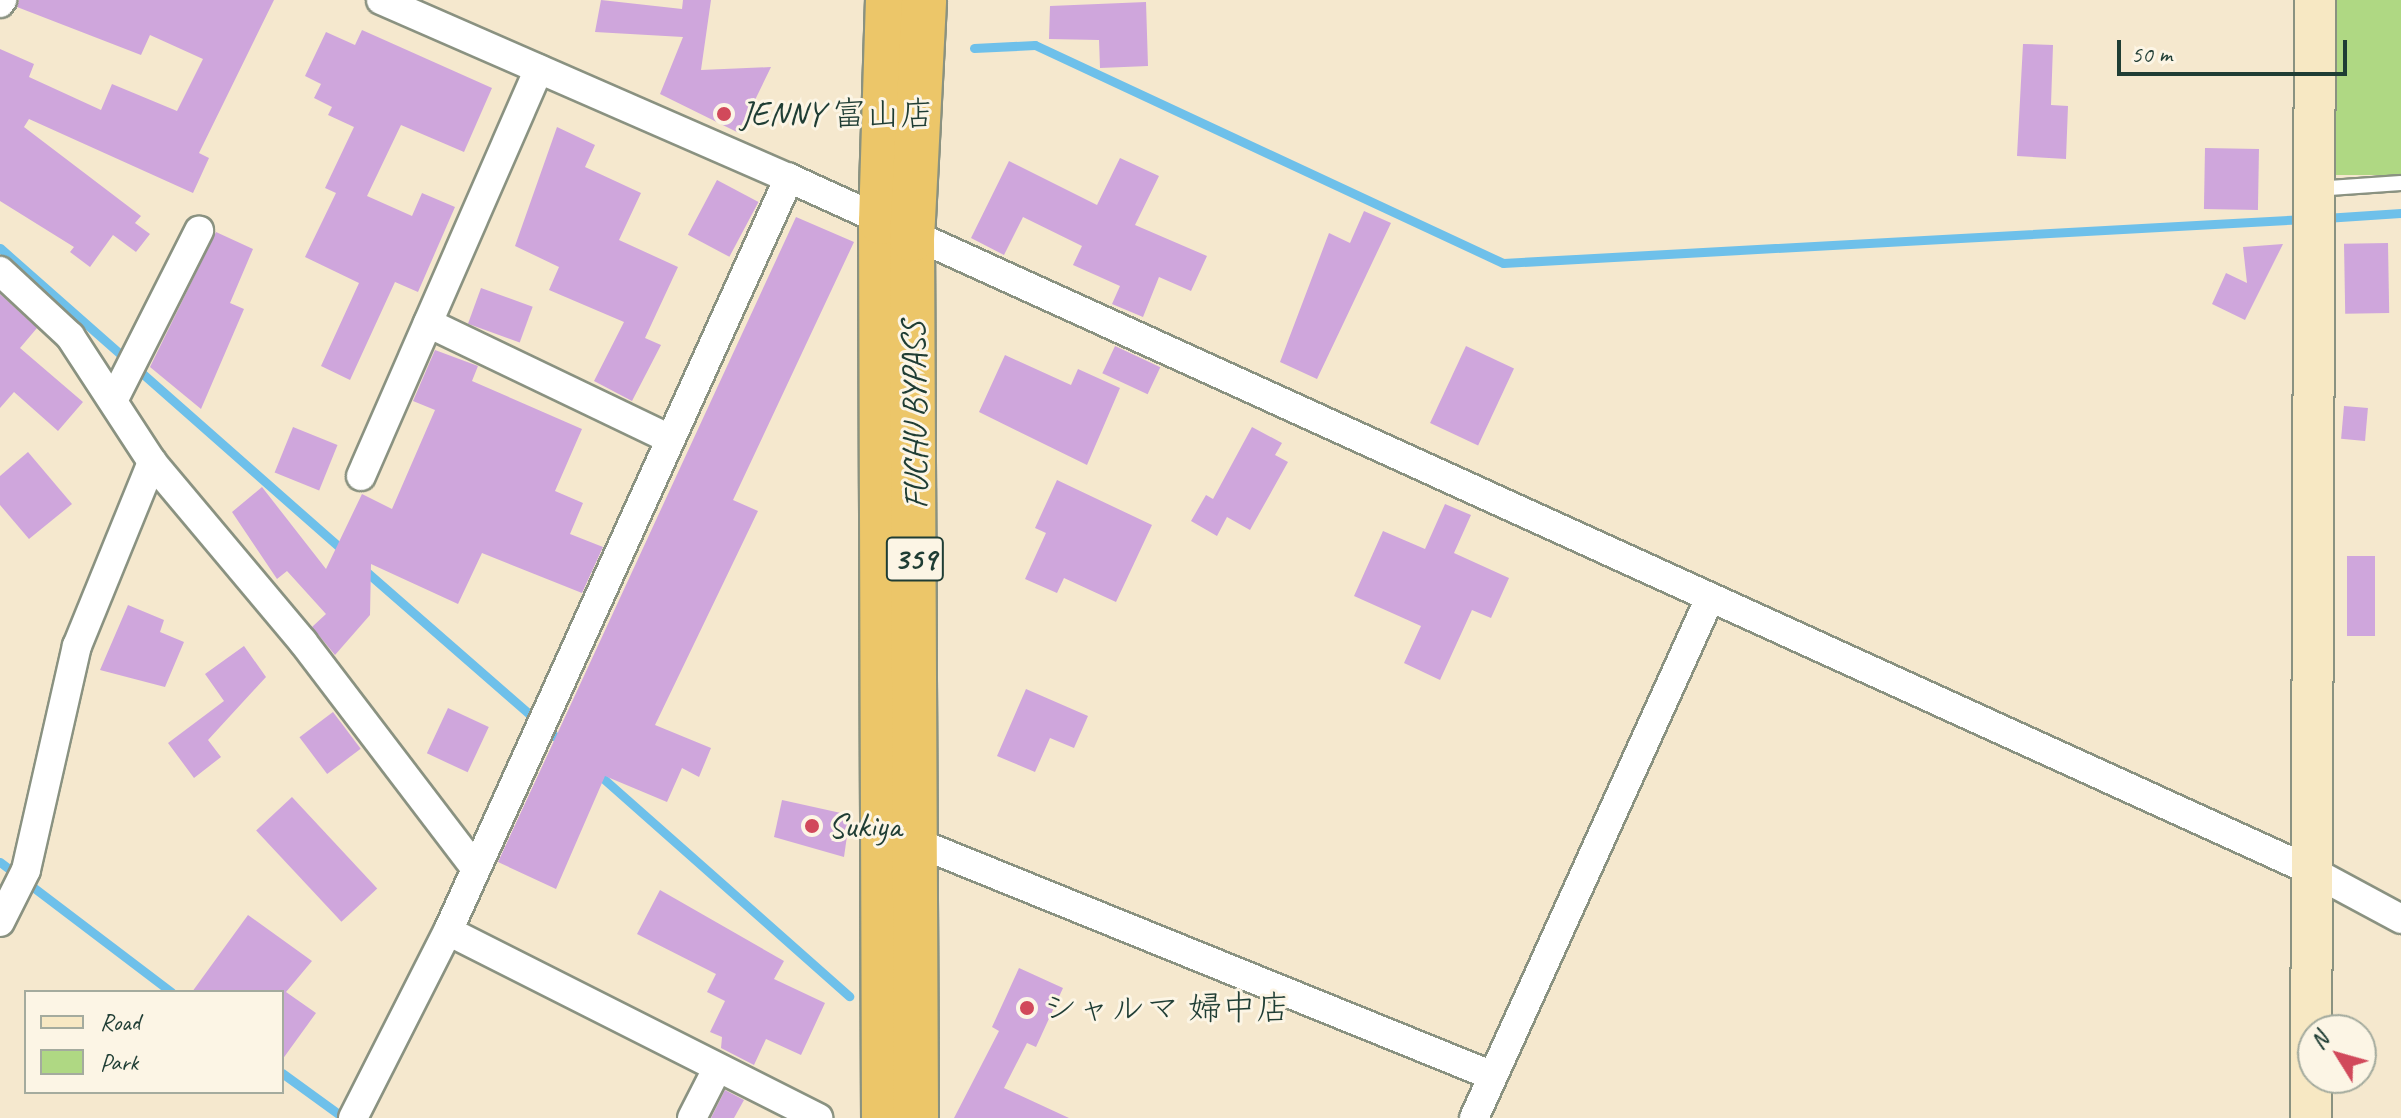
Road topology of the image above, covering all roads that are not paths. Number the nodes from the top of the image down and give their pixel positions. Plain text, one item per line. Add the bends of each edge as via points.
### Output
1 (381, 0) edge
2 (888, 0) edge
3 (924, 0) edge
4 (2315, 0) edge
5 (539, 69) junction
6 (789, 178) junction
7 (2401, 183) edge
8 (2315, 189) junction
9 (896, 230) junction
10 (199, 231) dead end
11 (0, 271) edge
12 (428, 323) junction
13 (113, 401) junction
14 (670, 439) junction
15 (152, 462) junction
16 (361, 476) dead end
17 (1709, 600) junction
18 (918, 843) junction
19 (475, 868) junction
20 (2312, 871) junction
21 (2401, 919) edge
22 (0, 922) edge
23 (448, 931) junction
24 (717, 1069) junction
25 (1493, 1076) junction
26 (353, 1118) edge
27 (692, 1118) edge
28 (818, 1118) edge
29 (884, 1118) edge
30 (916, 1118) edge
31 (1474, 1118) edge
32 (2311, 1118) edge

1 - 5 street
2 - 9 highway, FUCHU BYPASS / 359
3 - 9 highway, FUCHU BYPASS / 359
4 - 8 street
5 - 6 street
5 - 12 street
6 - 9 street
6 - 14 street
7 - 8 lane
8 - 20 street
9 - 17 street
9 - 18 highway, FUCHU BYPASS / 359
9 - 29 highway, FUCHU BYPASS / 359
10 - 13 street
11 - 13 street via 70,336
12 - 14 street
12 - 16 street
13 - 15 street
14 - 19 street
15 - 19 street via 303,642
15 - 22 street via 77,646 26,870
17 - 20 street
17 - 25 street
18 - 25 street
18 - 30 highway, FUCHU BYPASS / 359
19 - 23 street
20 - 21 street
20 - 32 street
23 - 24 street
23 - 26 street
24 - 27 street
24 - 28 street
25 - 31 street

